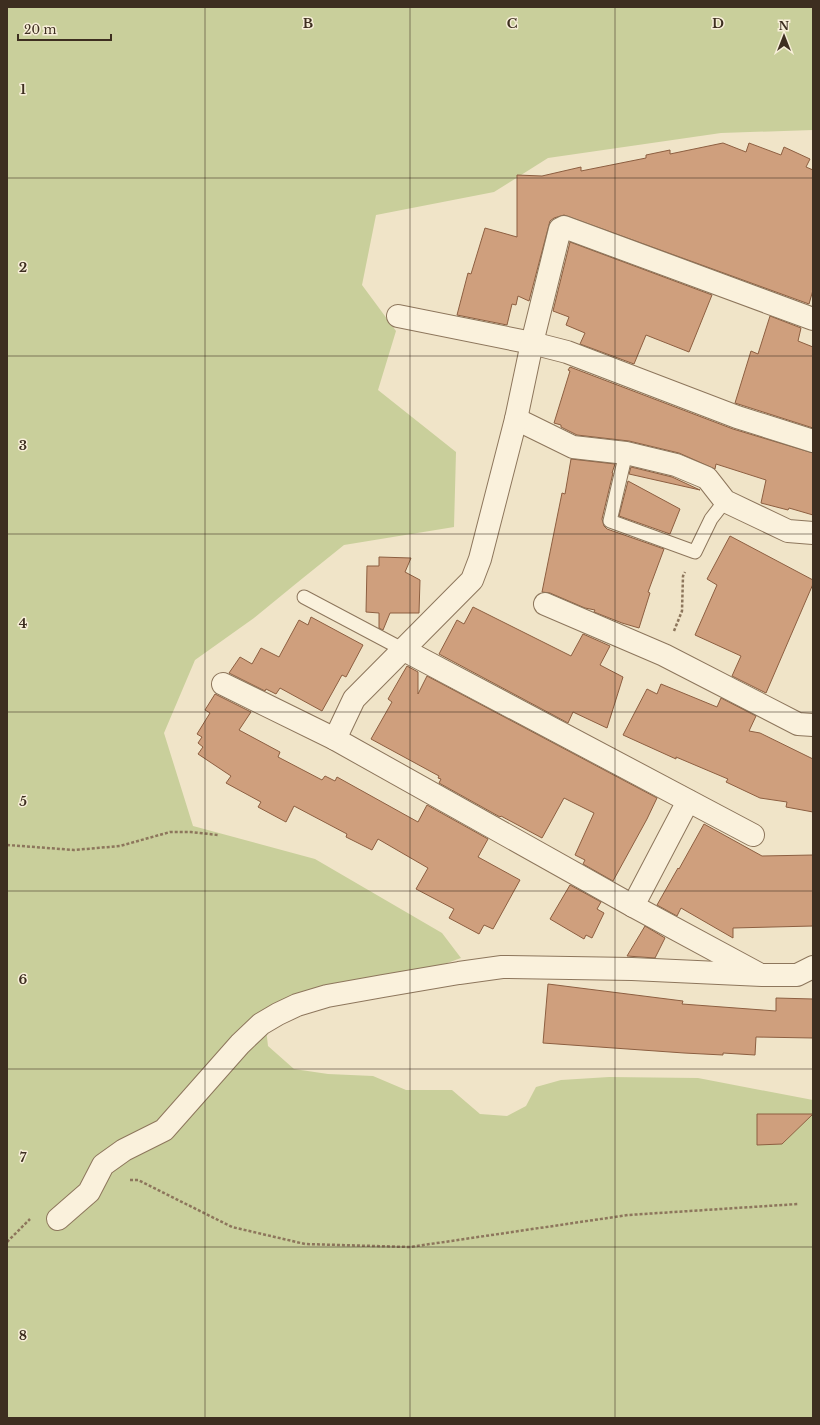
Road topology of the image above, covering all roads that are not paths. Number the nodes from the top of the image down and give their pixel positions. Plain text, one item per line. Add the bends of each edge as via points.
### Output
1 (398, 316) dead end
2 (813, 319) edge
3 (532, 343) junction
4 (516, 419) junction
5 (813, 441) edge
6 (626, 453) junction
7 (725, 501) junction
8 (813, 533) edge
9 (304, 596) dead end
10 (545, 604) dead end
11 (404, 650) junction
12 (224, 684) dead end
13 (813, 725) edge
14 (335, 739) junction
15 (688, 801) junction
16 (753, 834) dead end
17 (633, 906) junction
18 (813, 967) edge
19 (762, 975) junction
20 (58, 1219) dead end

1 - 3 street
2 - 3 street via 564,227 560,229
3 - 4 street
3 - 5 street via 567,352 737,417
4 - 6 street via 573,447
4 - 11 street via 480,559 472,580
6 - 7 street via 676,465 707,478
6 - 7 lane via 610,521 695,552 711,519
7 - 8 street via 788,531
9 - 11 lane
10 - 13 street via 664,655 798,724
11 - 14 street via 354,700
11 - 15 street
12 - 14 street
14 - 17 street
15 - 16 street
15 - 17 street
17 - 19 street
18 - 19 street via 797,975
19 - 20 street via 632,968 502,968 327,996 297,1005 262,1024 240,1044 164,1130 124,1150 103,1165 89,1192

